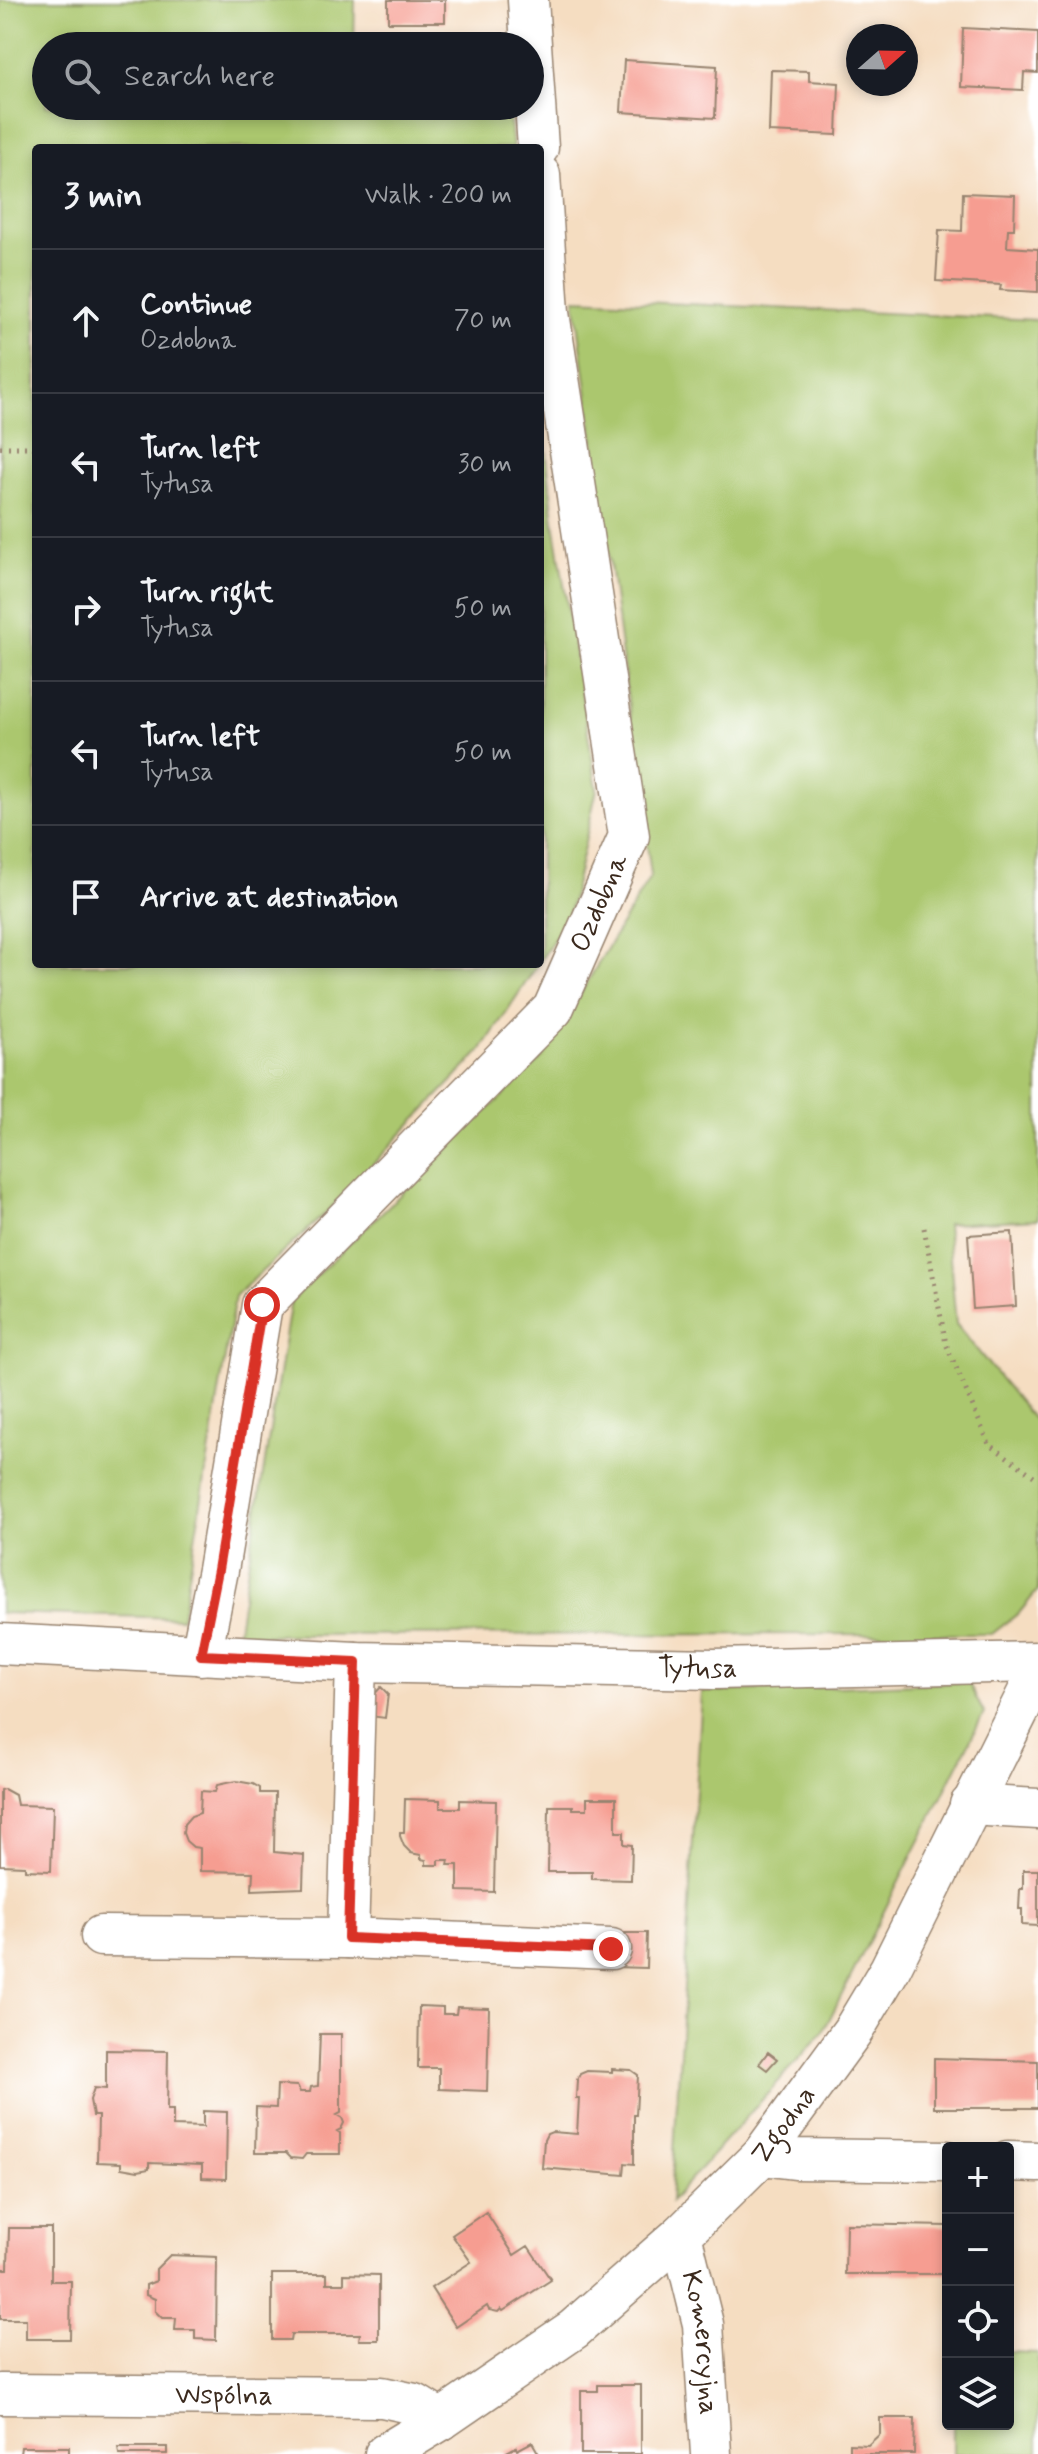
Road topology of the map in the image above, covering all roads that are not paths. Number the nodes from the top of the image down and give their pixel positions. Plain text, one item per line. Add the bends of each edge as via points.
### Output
1 (528, 0) edge
2 (530, 32) edge
3 (536, 120) edge
4 (538, 144) edge
5 (544, 236) edge
6 (0, 1644) edge
7 (201, 1655) junction
8 (356, 1662) junction
9 (1038, 1662) edge
10 (1038, 1672) edge
11 (970, 1805) junction
12 (1038, 1809) edge
13 (101, 1936) dead end
14 (348, 1938) junction
15 (611, 1949) dead end
16 (762, 2155) junction
17 (942, 2161) edge
18 (1014, 2161) edge
19 (1038, 2162) edge
20 (681, 2235) junction
21 (0, 2394) edge
22 (441, 2420) junction
23 (385, 2454) edge
24 (711, 2454) edge

1 - 2 street
3 - 4 street
5 - 7 street, Ozdobna via 549,313 629,836 553,1009 262,1305
6 - 7 street, Tytusa
7 - 8 street, Tytusa
8 - 9 street, Tytusa via 714,1669
8 - 14 street
10 - 11 street, Zgodna
11 - 12 street
11 - 16 street, Zgodna via 883,1981
13 - 14 street
14 - 15 street
16 - 17 street
16 - 20 street, Zgodna
18 - 19 street
20 - 22 street, Zgodna via 574,2329
20 - 24 street, Komercyjna via 703,2324
21 - 22 street, Wspólna via 382,2397 415,2404
22 - 23 street, Zgodna

